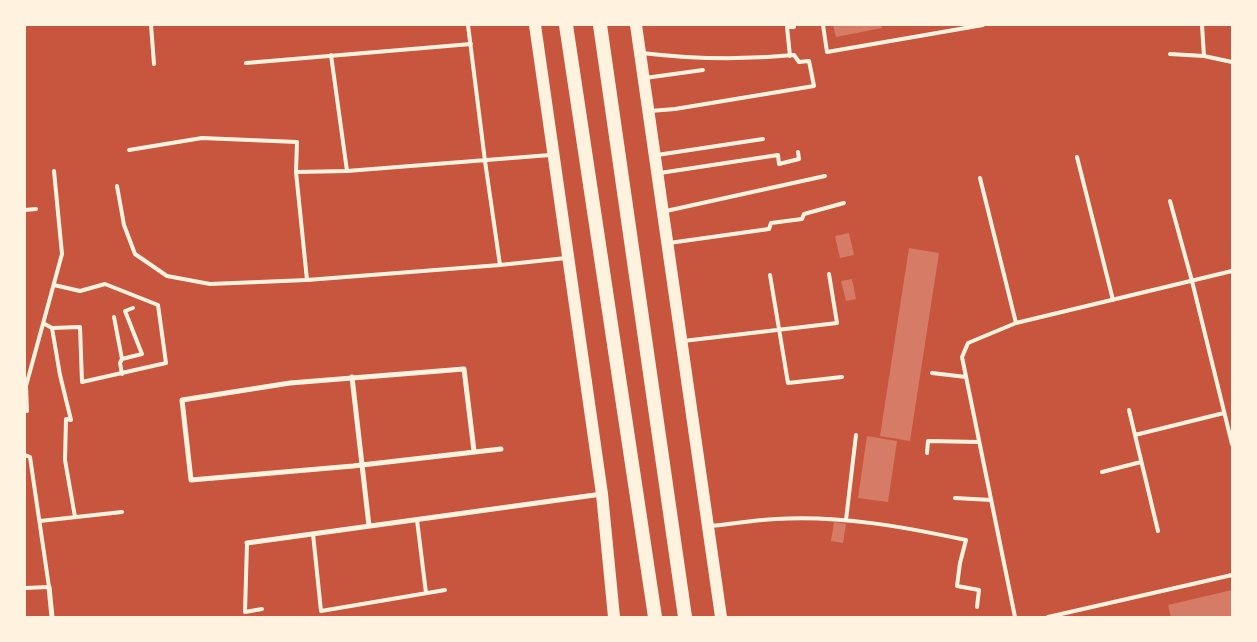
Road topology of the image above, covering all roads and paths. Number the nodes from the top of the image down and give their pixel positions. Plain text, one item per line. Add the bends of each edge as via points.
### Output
1 (151, 25) edge
2 (468, 25) edge
3 (535, 25) edge
4 (566, 25) edge
5 (600, 25) edge
6 (636, 25) edge
7 (793, 25) edge
8 (823, 25) edge
9 (983, 25) edge
10 (1202, 25) edge
11 (471, 44) junction
12 (640, 53) junction
13 (1170, 54) dead end
14 (331, 55) junction
15 (790, 56) junction
16 (1204, 56) junction
17 (1232, 62) edge
18 (246, 63) dead end
19 (154, 64) dead end
20 (702, 70) dead end
21 (644, 79) junction
22 (648, 112) junction
23 (763, 139) dead end
24 (129, 150) dead end
25 (798, 152) dead end
26 (554, 155) junction
27 (655, 156) junction
28 (1077, 157) dead end
29 (485, 161) junction
30 (54, 171) dead end
31 (347, 171) junction
32 (296, 172) junction
33 (658, 174) junction
34 (825, 176) dead end
35 (980, 178) dead end
36 (117, 186) dead end
37 (1170, 201) dead end
38 (844, 203) dead end
39 (36, 209) dead end
40 (25, 210) edge
41 (663, 212) junction
42 (668, 244) junction
43 (568, 258) junction
44 (500, 265) junction
45 (1232, 271) edge
46 (829, 274) dead end
47 (770, 275) dead end
48 (307, 280) junction
49 (1192, 281) junction
50 (54, 284) junction
51 (1113, 300) junction
52 (133, 308) dead end
53 (114, 317) dead end
54 (43, 323) junction
55 (1016, 323) junction
56 (52, 328) junction
57 (779, 330) junction
58 (681, 341) junction
59 (122, 359) junction
60 (932, 373) dead end
61 (122, 374) junction
62 (352, 377) junction
63 (842, 377) dead end
64 (966, 377) junction
65 (1129, 410) dead end
66 (27, 411) dead end
67 (1224, 413) junction
68 (1135, 435) junction
69 (856, 436) dead end
70 (979, 442) junction
71 (1232, 444) edge
72 (501, 449) dead end
73 (474, 451) junction
74 (927, 453) dead end
75 (25, 455) edge
76 (1141, 462) junction
77 (362, 465) junction
78 (1102, 472) dead end
79 (602, 494) junction
80 (954, 498) dead end
81 (991, 500) junction
82 (122, 512) dead end
83 (75, 517) junction
84 (417, 520) junction
85 (846, 520) junction
86 (40, 521) junction
87 (369, 526) junction
88 (708, 527) junction
89 (1158, 531) dead end
90 (313, 534) junction
91 (247, 543) joint
92 (1232, 575) edge
93 (49, 586) junction
94 (25, 588) edge
95 (445, 590) dead end
96 (426, 593) junction
97 (977, 607) dead end
98 (262, 609) dead end
99 (52, 617) edge
100 (614, 617) edge
101 (655, 617) edge
102 (685, 617) edge
103 (721, 617) edge
104 (1015, 617) edge
105 (1048, 617) edge

1 - 19 lane
2 - 11 lane
3 - 26 main road
4 - 101 highway
5 - 102 highway
6 - 12 main road
7 - 15 lane via 787,27
8 - 9 lane via 827,52
10 - 16 lane
11 - 14 lane
11 - 29 lane
12 - 15 lane via 741,58
12 - 21 main road
13 - 16 lane
14 - 18 lane
14 - 31 lane
15 - 22 lane via 794,55 799,62 809,61 814,86
16 - 17 lane
20 - 21 lane
21 - 22 main road
22 - 27 main road
23 - 27 lane
24 - 32 lane via 202,138 297,142
25 - 33 lane via 799,159 778,164 778,155
26 - 29 lane
26 - 43 main road
27 - 33 main road
28 - 51 lane
29 - 31 lane
29 - 44 lane
30 - 50 lane via 62,254
31 - 32 lane
32 - 48 lane
33 - 41 main road
34 - 41 lane
35 - 55 lane
36 - 48 lane via 124,225 135,254 167,276 210,284
37 - 49 lane
38 - 42 lane via 804,214 802,219 771,223 769,230
39 - 40 lane
41 - 42 main road
42 - 58 main road
43 - 44 lane
43 - 79 main road
44 - 48 lane
45 - 49 lane
46 - 57 lane via 837,323
47 - 57 lane
49 - 51 lane
49 - 67 lane
50 - 54 lane
50 - 61 lane via 80,291 105,284 158,305 166,363
51 - 55 lane
52 - 59 lane via 126,311 142,354
53 - 59 lane
54 - 56 lane
54 - 66 lane via 26,386
55 - 64 lane via 968,343 962,357
56 - 61 lane via 80,326 82,382
56 - 83 lane via 71,420 66,420 66,460
57 - 58 lane
57 - 63 lane via 788,383
58 - 88 main road
59 - 61 lane
60 - 64 lane
62 - 73 street via 464,369
62 - 77 street
62 - 77 street via 182,400 191,480
64 - 70 lane
65 - 68 lane
67 - 68 lane
67 - 71 lane
68 - 76 lane
69 - 85 lane
70 - 74 lane via 928,441
70 - 81 lane
72 - 73 street
73 - 77 street
75 - 86 lane via 30,457
76 - 78 lane
76 - 89 lane
77 - 87 street
79 - 84 street
79 - 100 main road
80 - 81 lane
81 - 104 lane
82 - 83 lane
83 - 86 lane
84 - 87 street
84 - 96 lane
85 - 88 lane via 776,519
85 - 97 lane via 912,528 966,540 957,586 979,590
86 - 93 lane
87 - 90 street
88 - 103 main road
90 - 91 street
90 - 96 lane via 321,611
91 - 98 lane via 245,612
92 - 105 lane
93 - 94 lane
93 - 99 street
95 - 96 lane

